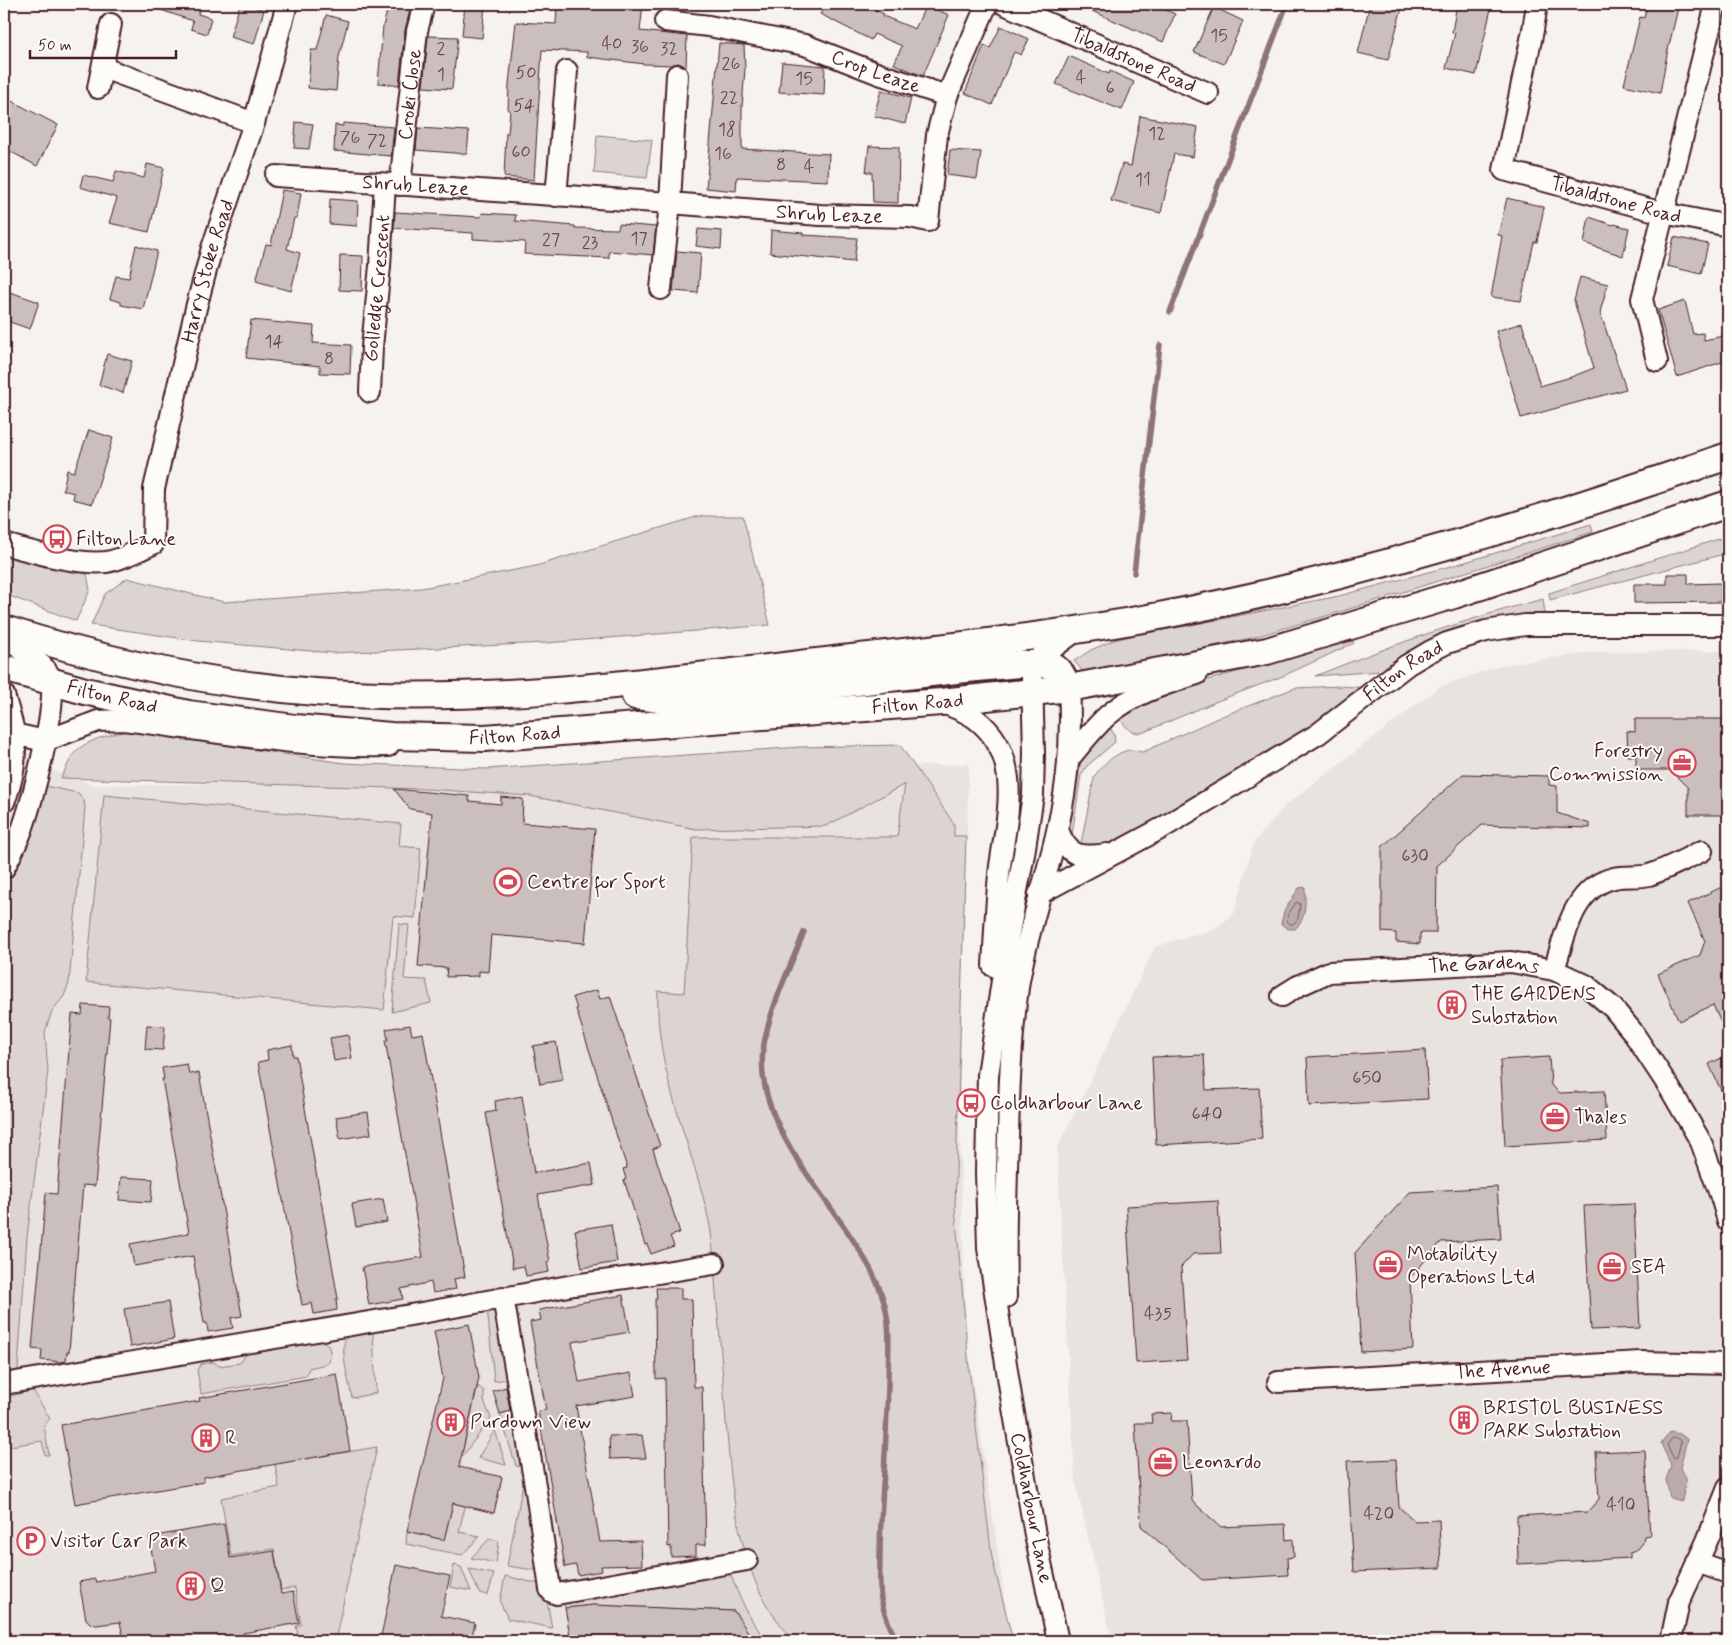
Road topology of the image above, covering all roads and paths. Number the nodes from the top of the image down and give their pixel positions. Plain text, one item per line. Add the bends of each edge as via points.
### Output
1 (287, 4) edge
2 (424, 4) edge
3 (987, 4) edge
4 (1004, 4) edge
5 (1537, 4) edge
6 (1716, 4) edge
7 (665, 21) dead end
8 (111, 24) dead end
9 (103, 68) junction
10 (567, 71) dead end
11 (677, 75) dead end
12 (98, 88) dead end
13 (1208, 93) dead end
14 (947, 96) junction
15 (254, 123) junction
16 (276, 176) dead end
17 (392, 185) junction
18 (556, 196) junction
19 (670, 203) junction
20 (1664, 213) junction
21 (1728, 224) edge
22 (661, 289) dead end
23 (1657, 361) dead end
24 (370, 392) dead end
25 (1728, 456) edge
26 (1728, 504) edge
27 (4, 544) edge
28 (1728, 625) edge
29 (4, 630) edge
30 (1077, 630) junction
31 (4, 637) edge
32 (1267, 651) junction
33 (1035, 664) junction
34 (4, 668) edge
35 (52, 683) junction
36 (1069, 688) junction
37 (559, 690) junction
38 (1031, 693) junction
39 (4, 695) edge
40 (941, 702) junction
41 (14, 734) junction
42 (485, 738) junction
43 (45, 741) junction
44 (1069, 759) junction
45 (4, 802) edge
46 (1058, 830) junction
47 (1702, 851) dead end
48 (1120, 852) junction
49 (4, 868) edge
50 (1039, 894) junction
51 (1554, 970) junction
52 (1282, 996) dead end
53 (988, 1075) junction
54 (1725, 1199) edge
55 (1728, 1221) edge
56 (714, 1264) dead end
57 (503, 1297) junction
58 (1728, 1364) edge
59 (1008, 1374) junction
60 (1278, 1382) dead end
61 (4, 1384) edge
62 (1728, 1488) edge
63 (747, 1560) dead end
64 (1698, 1562) junction
65 (1728, 1573) edge
66 (1058, 1641) edge
67 (1671, 1641) edge

1 - 15 street, Harry Stoke Road
2 - 17 street, Croki Close
3 - 14 street
4 - 13 street, Tibaldstone Road
5 - 20 street, Tibaldstone Road via 1504,170
6 - 20 street
7 - 14 street, Crop Leaze via 709,26 805,45
8 - 9 street
9 - 12 street
9 - 15 street
10 - 18 street
11 - 19 street
14 - 19 street, Shrub Leaze via 937,135 928,221 910,217 820,215
15 - 27 street, Harry Stoke Road via 212,248 196,308 154,489 153,544 114,560 96,562 67,559
16 - 17 street, Shrub Leaze
17 - 18 street, Shrub Leaze
17 - 24 street, Golledge Crescent via 380,266
18 - 19 street, Shrub Leaze
19 - 22 street
20 - 21 street, Tibaldstone Road
20 - 23 street via 1642,299
25 - 30 main road, Filton Road via 1516,526 1359,571 1212,605
26 - 32 main road, Filton Road via 1454,594
28 - 48 street, Filton Road via 1549,624 1505,628 1464,637 1406,665 1318,734
29 - 37 main road, Filton Road via 129,664 207,679 313,692 393,695
30 - 33 street
30 - 37 main road, Filton Road via 650,682
31 - 35 street via 47,671
32 - 36 main road, Filton Road
32 - 44 street via 1141,695 1108,715
33 - 36 main road via 1045,664 1060,672
33 - 37 main road via 765,693 661,699
33 - 38 street, Coldharbour Lane
34 - 35 main road, Filton Road
35 - 42 main road, Filton Road via 133,703 246,723 391,736
35 - 43 street
36 - 38 main road, Filton Road
36 - 44 street, Coldharbour Lane
38 - 40 main road, Filton Road
38 - 53 street, Coldharbour Lane via 1033,795
39 - 41 street
40 - 42 main road, Filton Road
40 - 53 street via 965,712 984,726 1000,747 1009,777 995,925
41 - 43 street
41 - 45 street via 12,777
42 - 43 street via 410,745 324,746 111,720 86,724
43 - 49 street via 23,827
44 - 46 street, Coldharbour Lane
46 - 48 street, Filton Road via 1068,848 1078,855
46 - 50 street, Coldharbour Lane
47 - 51 street via 1648,875 1603,881 1585,893 1568,926
48 - 50 street, Filton Road
50 - 59 street, Coldharbour Lane via 1026,944 1012,1048 1005,1236
51 - 52 street, The Gardens via 1511,962 1329,972
51 - 54 street, The Gardens via 1586,985 1613,1008 1632,1031 1701,1142
53 - 59 street, Coldharbour Lane via 988,1248
54 - 55 street, The Gardens
56 - 57 street
57 - 61 street
57 - 63 street via 552,1592 557,1594
58 - 60 street, The Avenue via 1641,1362
59 - 66 street, Coldharbour Lane via 1035,1536
62 - 64 street
64 - 65 street
64 - 67 street via 1678,1602

